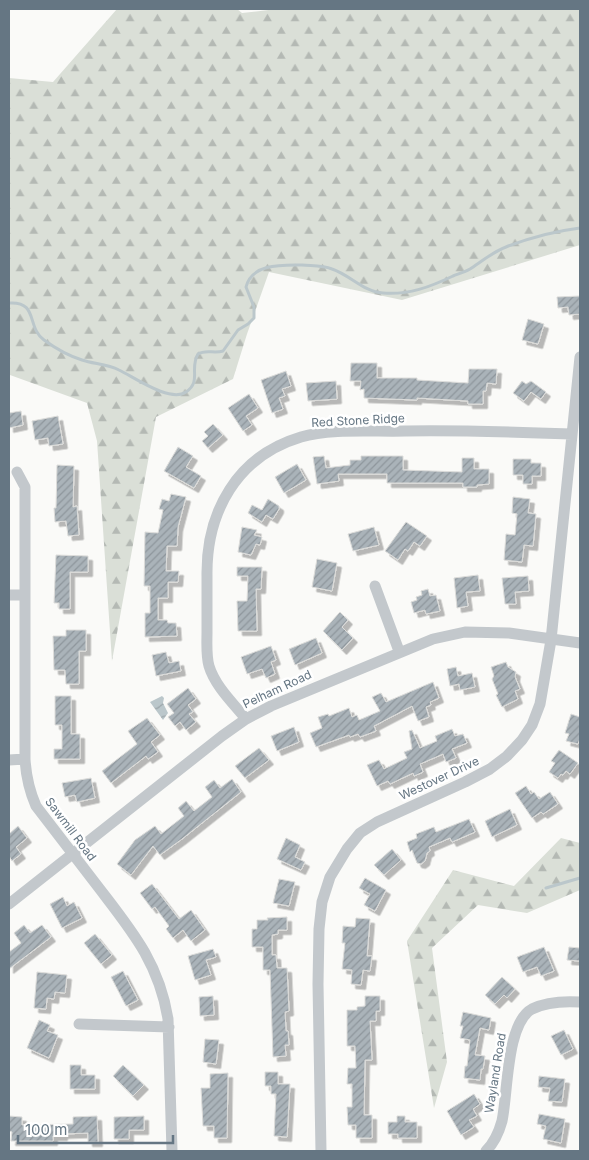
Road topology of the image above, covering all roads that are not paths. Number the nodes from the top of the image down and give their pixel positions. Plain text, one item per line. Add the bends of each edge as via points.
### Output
1 (580, 357) edge
2 (572, 434) junction
3 (17, 472) dead end
4 (375, 586) dead end
5 (9, 595) edge
6 (24, 595) junction
7 (550, 640) junction
8 (580, 643) edge
9 (399, 652) junction
10 (246, 719) junction
11 (25, 759) junction
12 (9, 760) edge
13 (72, 853) junction
14 (9, 904) edge
15 (580, 1002) edge
16 (79, 1024) dead end
17 (169, 1027) junction
18 (172, 1151) edge
19 (321, 1151) edge
20 (486, 1151) edge

1 - 2 street, Westover Drive
2 - 7 street, Westover Drive
2 - 10 street, Red Stone Ridge via 452,430 330,432 302,436 274,448 251,464 230,486 217,514 206,564 209,666 219,686
3 - 6 street, Sawmill Road via 25,488
4 - 9 street
5 - 6 street
6 - 11 street, Sawmill Road
7 - 8 street, Pelham Road
7 - 9 street, Pelham Road via 509,633 465,632 433,639
7 - 19 street, Westover Drive via 540,704 522,740 490,769 376,822 360,833 330,877 322,902 318,956
9 - 10 street, Pelham Road
10 - 13 street, Pelham Road
11 - 12 street
11 - 13 street, Sawmill Road via 30,792 36,806
13 - 14 street, Pelham Road
13 - 17 street, Sawmill Road via 134,933 149,958 165,998
15 - 20 street, Wayland Road via 540,1006 523,1016 516,1029 502,1121
16 - 17 street
17 - 18 street, Sawmill Road

